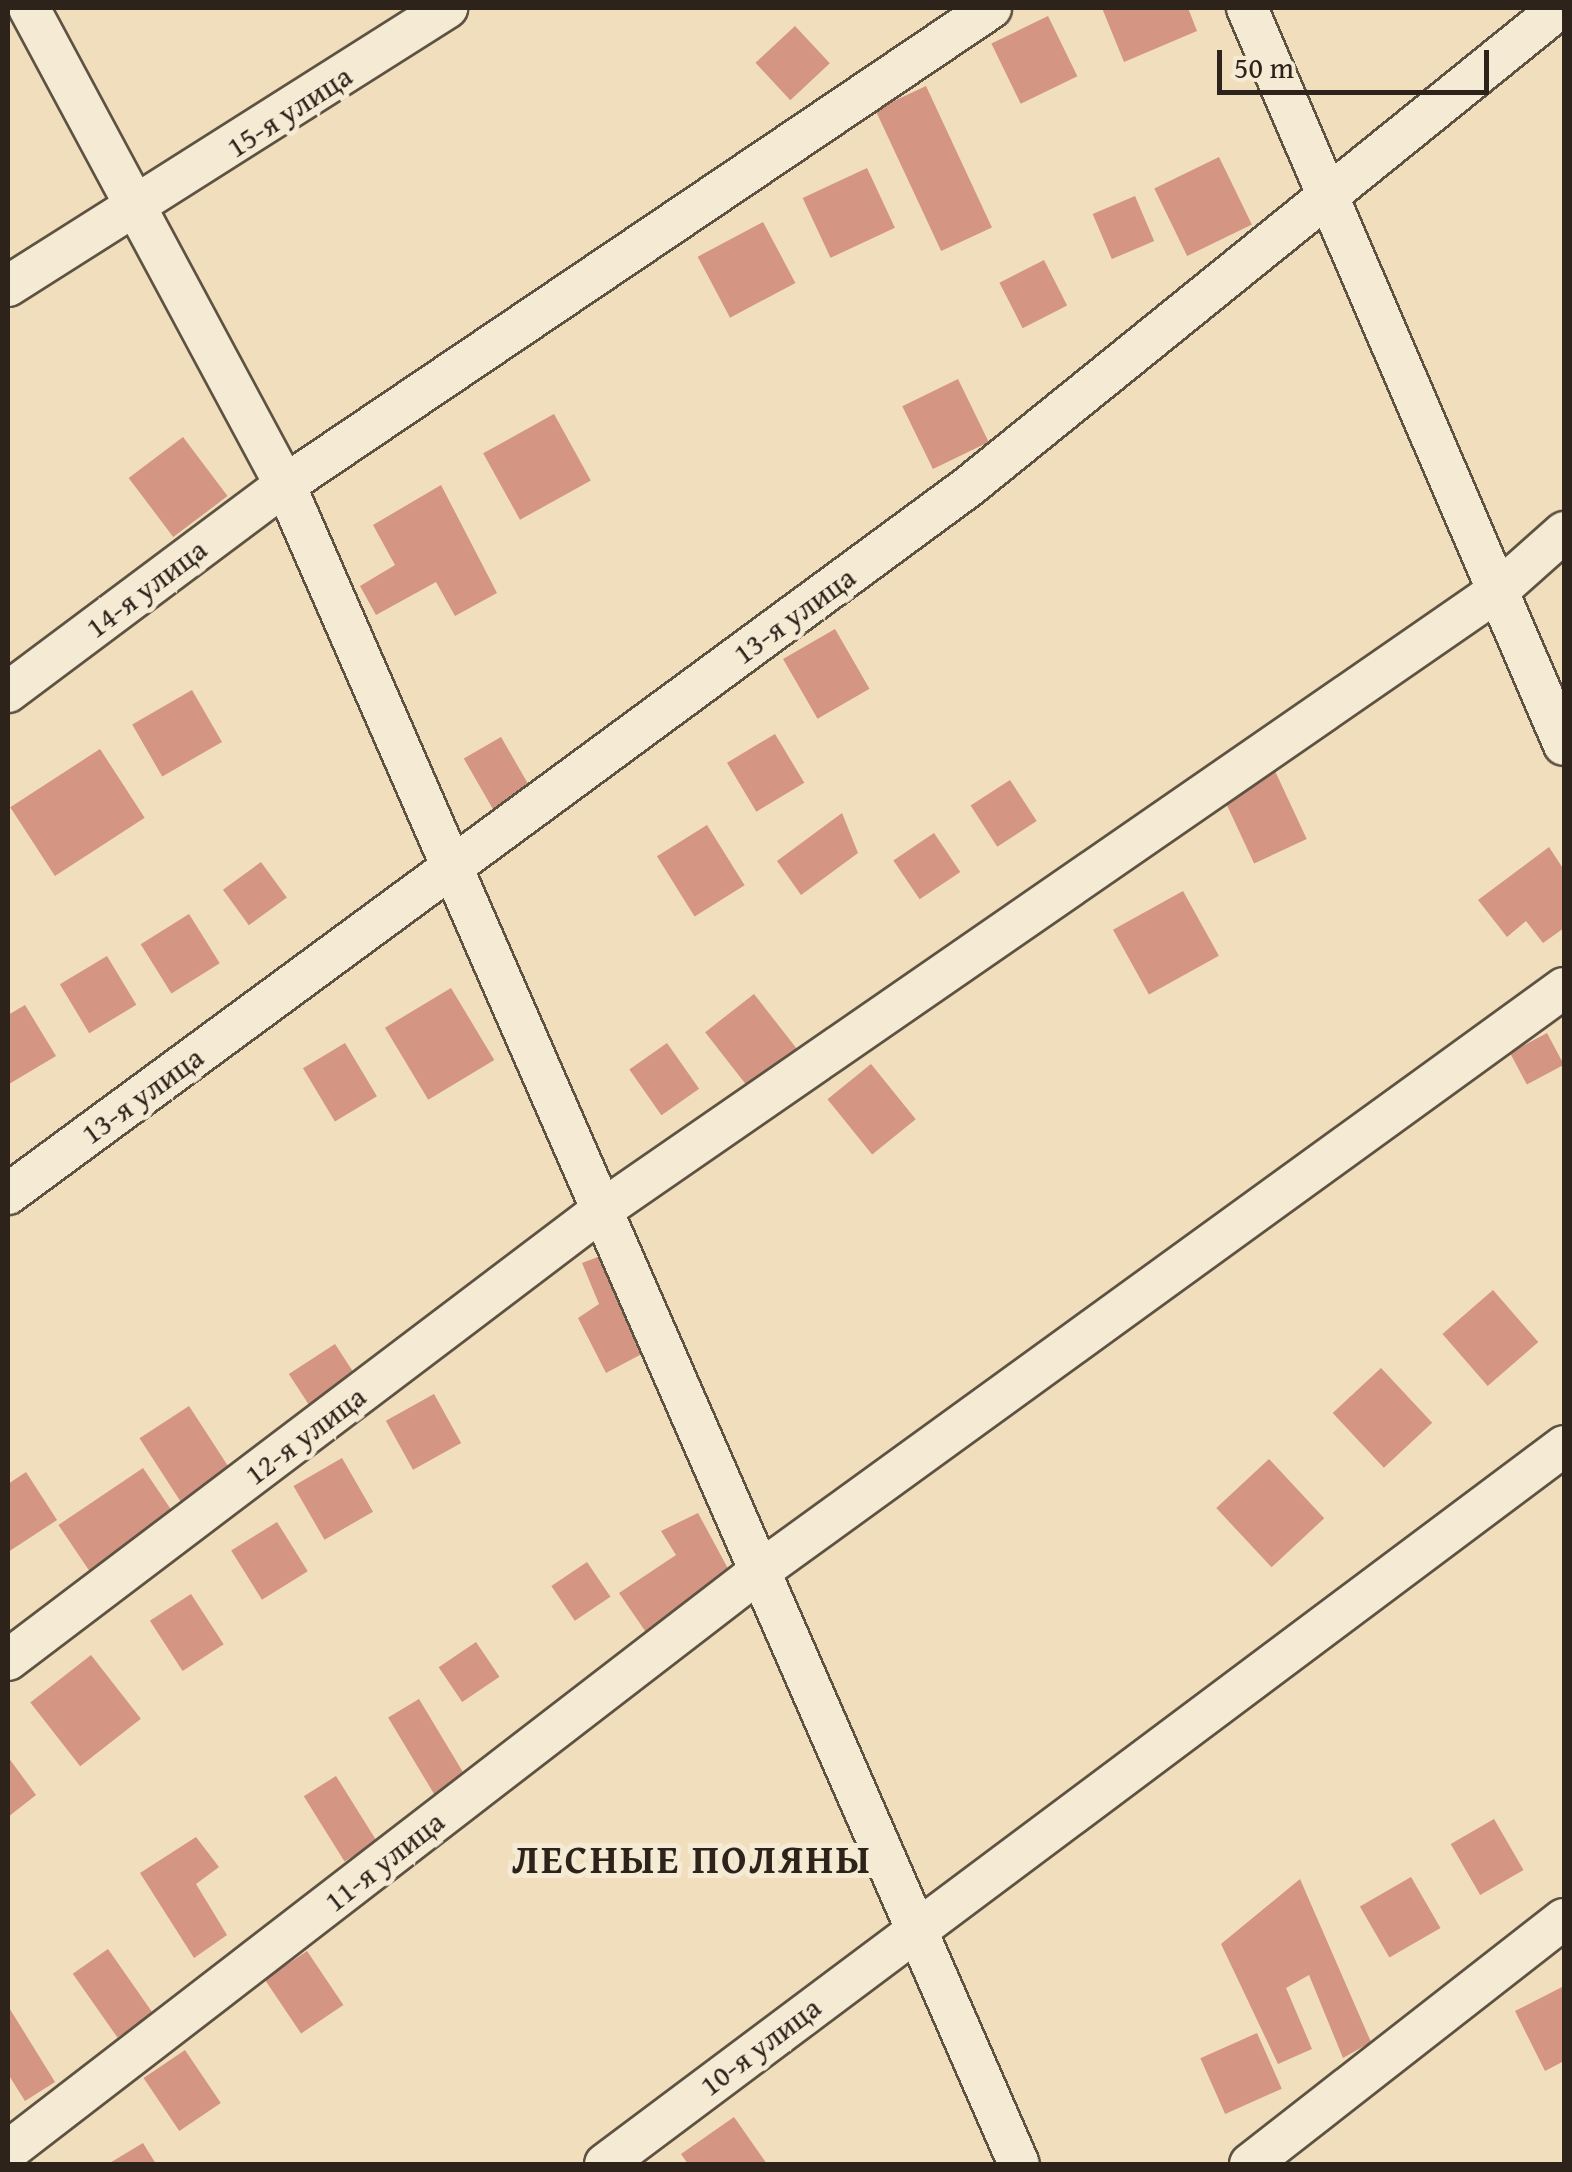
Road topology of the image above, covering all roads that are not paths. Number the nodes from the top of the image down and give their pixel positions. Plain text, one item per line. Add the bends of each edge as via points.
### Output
1 (29, 8) edge
2 (446, 8) edge
3 (991, 8) edge
4 (1248, 8) edge
5 (1560, 8) edge
6 (1330, 198) junction
7 (132, 214) junction
8 (8, 286) edge
9 (285, 485) junction
10 (1564, 532) edge
11 (1499, 590) junction
12 (8, 692) edge
13 (1564, 746) edge
14 (452, 867) junction
15 (1564, 988) edge
16 (8, 1194) edge
17 (602, 1210) junction
18 (1564, 1446) edge
19 (760, 1571) junction
20 (8, 1660) edge
21 (1564, 1919) edge
22 (916, 1926) junction
23 (8, 2151) edge
24 (605, 2164) edge
25 (1019, 2164) edge
26 (1250, 2164) edge

1 - 7 street
2 - 7 street, 15-я улица
3 - 9 street, 14-я улица
4 - 6 street
5 - 6 street, 13-я улица
6 - 11 street
6 - 14 street, 13-я улица via 968,487
7 - 8 street, 15-я улица
7 - 9 street
9 - 12 street, 14-я улица
9 - 14 street
10 - 11 street
11 - 13 street
11 - 17 street, 12-я улица
14 - 16 street, 13-я улица
14 - 17 street
15 - 19 street, 11-я улица
17 - 19 street
17 - 20 street, 12-я улица
18 - 22 street, 10-я улица
19 - 22 street
19 - 23 street, 11-я улица
21 - 26 street
22 - 24 street, 10-я улица
22 - 25 street

